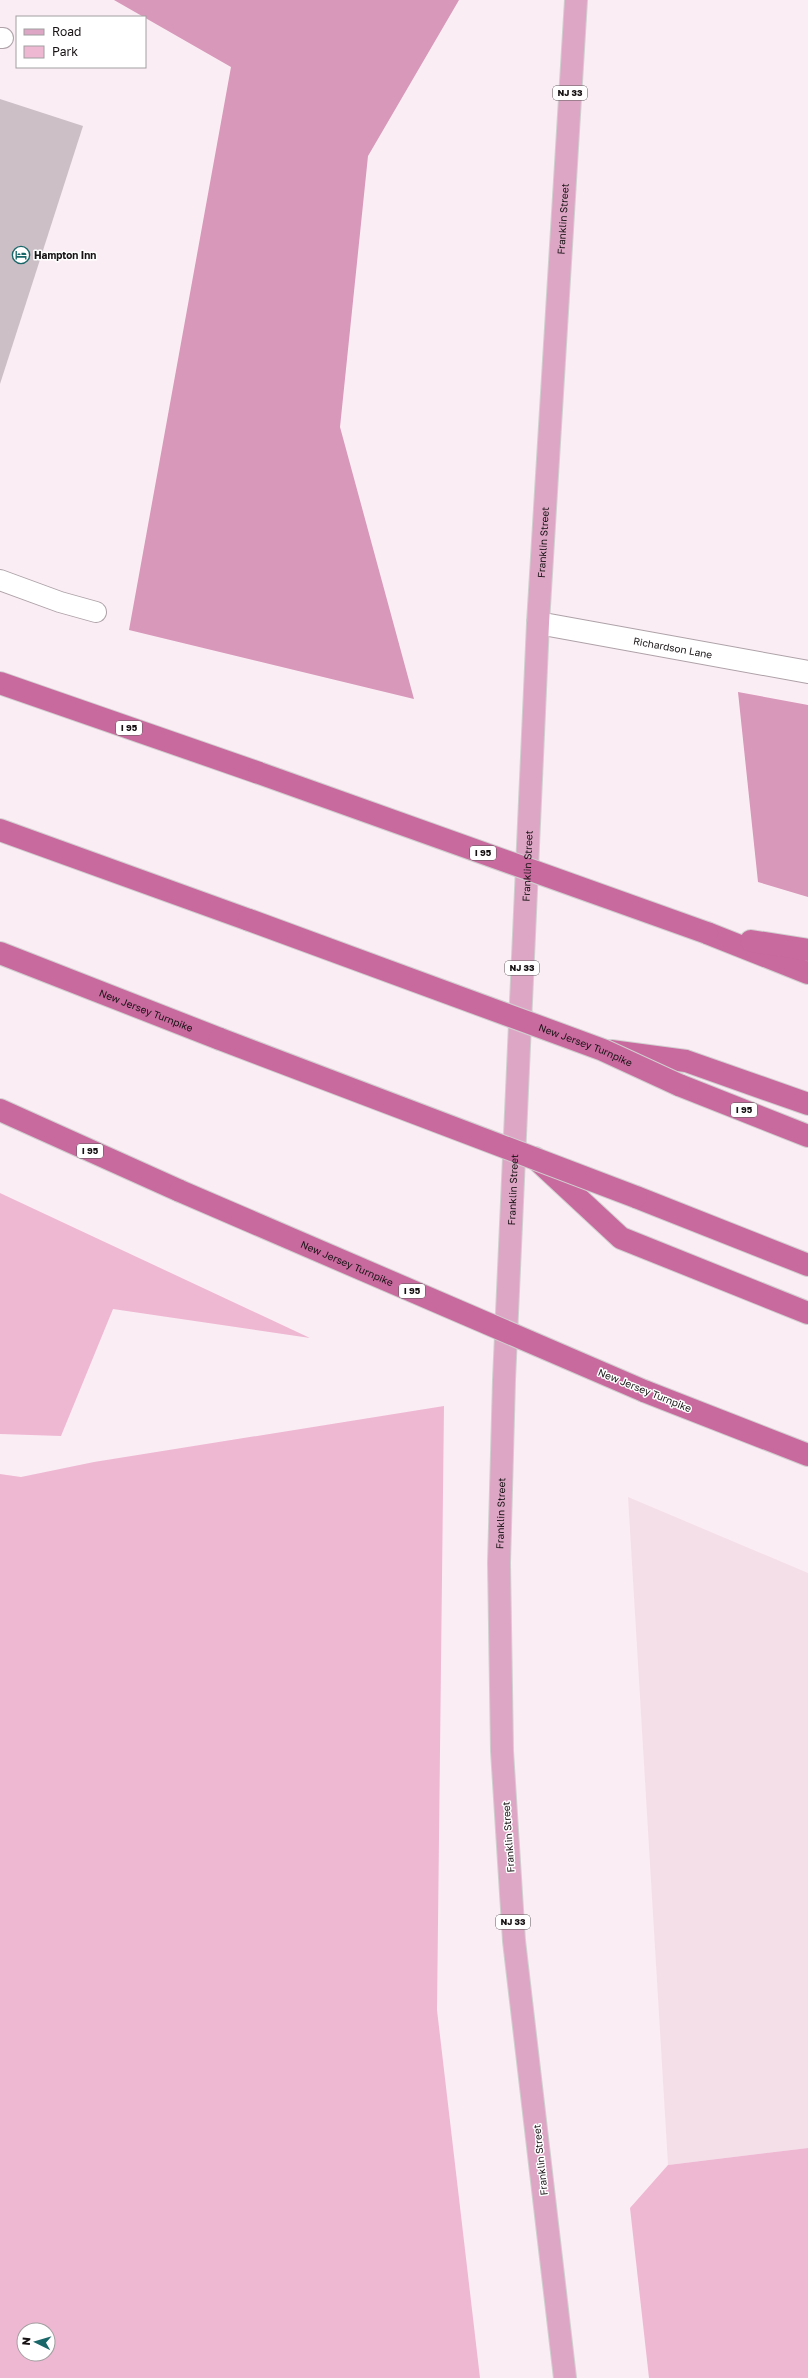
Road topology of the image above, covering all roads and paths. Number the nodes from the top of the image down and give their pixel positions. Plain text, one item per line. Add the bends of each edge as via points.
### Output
1 (576, 0) edge
2 (0, 580) edge
3 (96, 612) dead end
4 (538, 623) junction
5 (808, 672) edge
6 (0, 683) edge
7 (0, 830) edge
8 (707, 933) junction
9 (808, 950) edge
10 (0, 953) edge
11 (808, 973) edge
12 (603, 1050) junction
13 (808, 1104) edge
14 (0, 1110) edge
15 (808, 1136) edge
16 (535, 1158) junction
17 (808, 1265) edge
18 (808, 1313) edge
19 (772, 1440) junction
20 (808, 1456) edge
21 (808, 1462) edge
22 (565, 2378) edge

1 - 4 main road, Franklin Street / NJ 33
2 - 3 lane
4 - 5 street, Richardson Lane
4 - 22 main road, Franklin Street / NJ 33 via 504,1380 499,1571 502,1751 514,1942
6 - 8 highway, I 95, bridge
7 - 12 highway, New Jersey Turnpike / I 95, bridge
8 - 9 highway
8 - 11 highway, I 95
10 - 16 highway, New Jersey Turnpike, bridge
12 - 13 highway, bridge via 686,1061
12 - 15 highway, New Jersey Turnpike / I 95, bridge via 679,1085
14 - 19 highway, New Jersey Turnpike / I 95, bridge via 180,1191 644,1391
16 - 17 highway, New Jersey Turnpike, bridge
16 - 18 highway via 621,1238
19 - 20 highway, New Jersey Turnpike / I 95
19 - 21 highway

